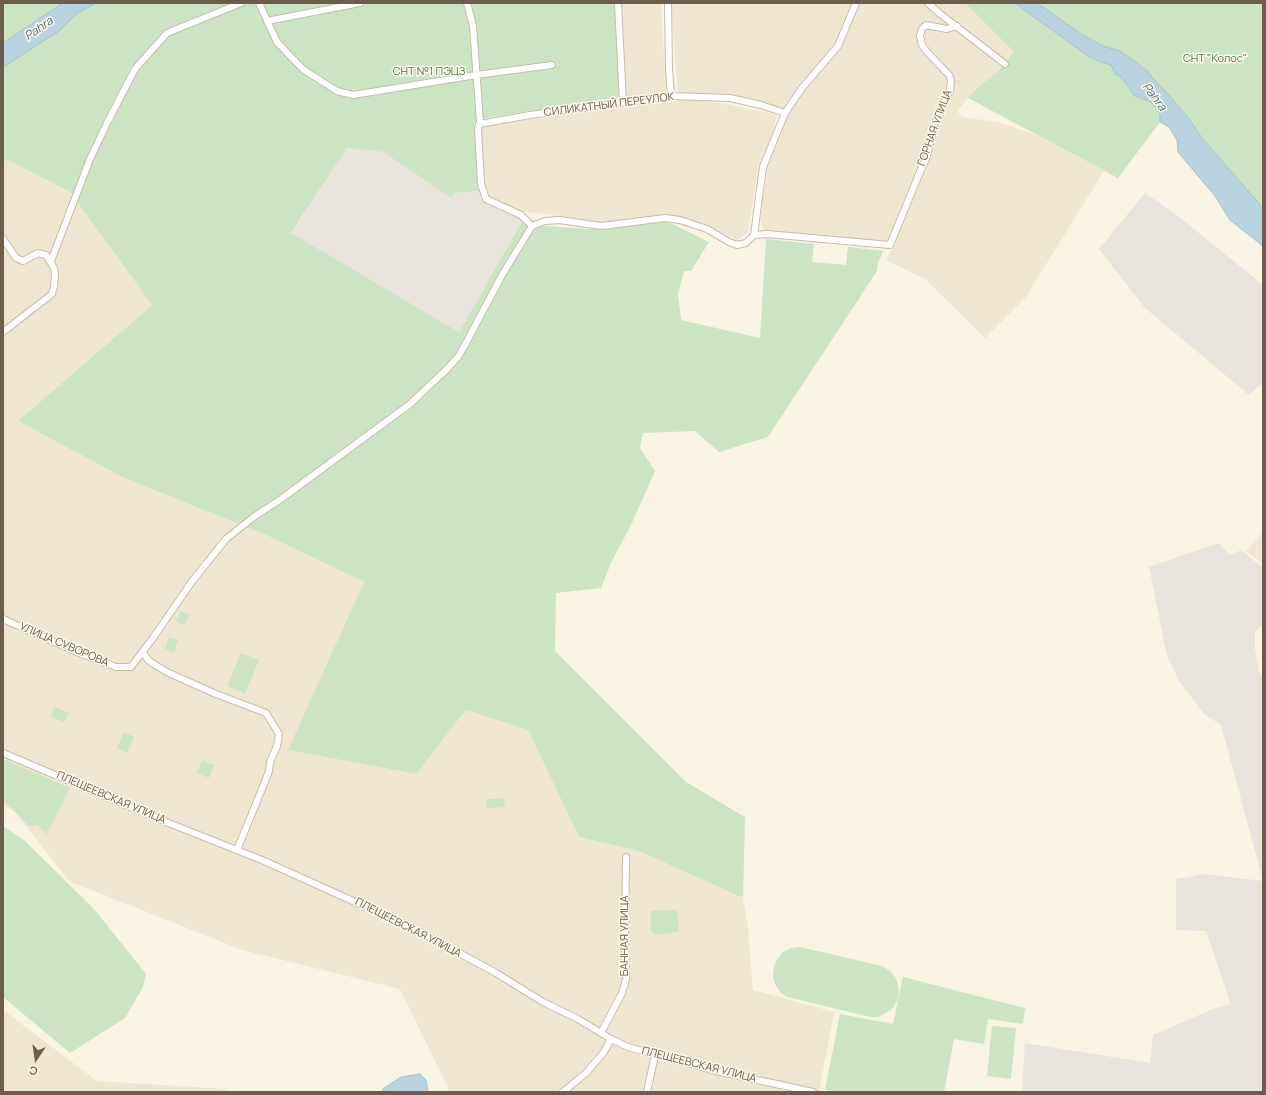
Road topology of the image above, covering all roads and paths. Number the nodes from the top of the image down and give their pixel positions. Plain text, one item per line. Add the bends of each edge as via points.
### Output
1 (241, 3) edge
2 (259, 3) edge
3 (360, 3) edge
4 (467, 3) edge
5 (618, 3) edge
6 (668, 3) edge
7 (856, 3) edge
8 (928, 3) edge
9 (268, 21) junction
10 (957, 26) junction
11 (1005, 64) dead end
12 (552, 65) dead end
13 (476, 75) junction
14 (671, 96) junction
15 (623, 103) junction
16 (786, 113) junction
17 (480, 124) junction
18 (532, 226) junction
19 (754, 235) junction
20 (3, 239) edge
21 (51, 261) junction
22 (3, 332) edge
23 (3, 619) edge
24 (144, 652) junction
25 (3, 752) edge
26 (237, 850) junction
27 (626, 857) dead end
28 (600, 1033) junction
29 (611, 1039) junction
30 (655, 1055) junction
31 (563, 1092) edge
32 (648, 1092) edge
33 (813, 1092) edge

1 - 21 street via 167,33 135,69 90,159
2 - 9 street
3 - 9 street
4 - 13 street via 473,26
5 - 15 street
6 - 14 street
7 - 16 street via 838,46 802,88
8 - 10 street
9 - 13 street via 277,42 304,70 337,91 353,95
10 - 11 street
10 - 19 street, ГОРНАЯ УЛИЦА via 948,29 926,26 922,29 922,45 949,75 950,90 935,123 926,159 890,245
12 - 13 street
13 - 17 street
14 - 15 street, СИЛИКАТНЫЙ ПЕРЕУЛОК
14 - 16 street, СИЛИКАТНЫЙ ПЕРЕУЛОК via 730,98
15 - 17 street, СИЛИКАТНЫЙ ПЕРЕУЛОК
16 - 19 street via 763,167
17 - 18 street via 478,128 481,184 486,199 521,215
18 - 19 street via 545,221 559,220 602,226 665,218 707,229 737,245 746,243
18 - 24 street, УЛИЦА СУВОРОВА via 502,275 465,345 447,369 410,404 226,539 193,580
20 - 21 street via 16,258 23,261 38,253 46,255
21 - 22 street via 55,275 52,294
23 - 24 street, УЛИЦА СУВОРОВА via 116,667 131,667
24 - 26 street via 148,660 169,673 266,713 279,734 269,770
25 - 26 street, ПЛЕЩЕЕВСКАЯ УЛИЦА
26 - 28 street, ПЛЕЩЕЕВСКАЯ УЛИЦА via 415,929
27 - 28 street, БАННАЯ УЛИЦА via 626,979 622,993
28 - 29 street, ПЛЕЩЕЕВСКАЯ УЛИЦА
29 - 30 street, ПЛЕЩЕЕВСКАЯ УЛИЦА
29 - 31 street via 604,1052 586,1072
30 - 32 street
30 - 33 street, ПЛЕЩЕЕВСКАЯ УЛИЦА

